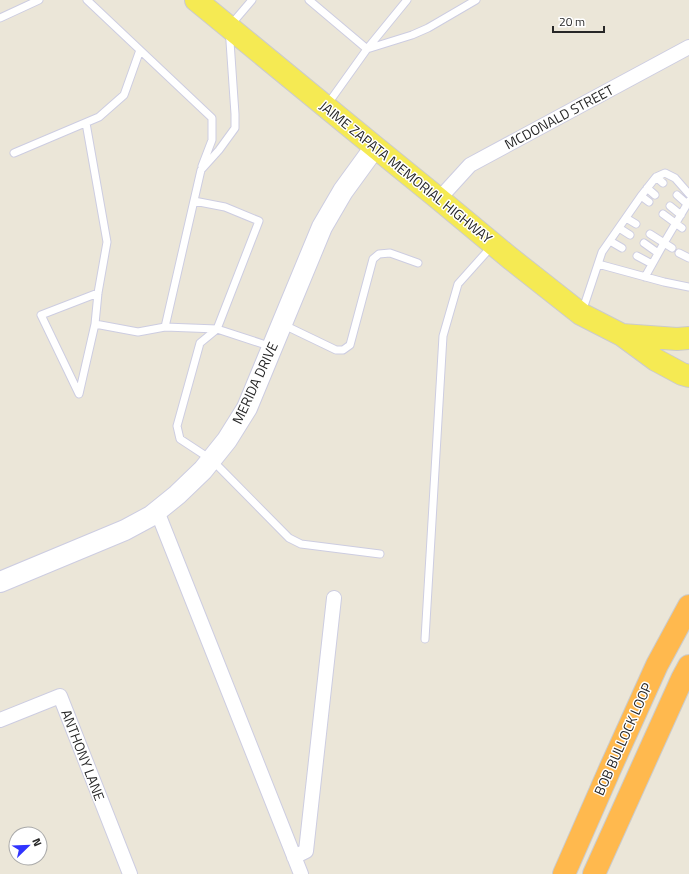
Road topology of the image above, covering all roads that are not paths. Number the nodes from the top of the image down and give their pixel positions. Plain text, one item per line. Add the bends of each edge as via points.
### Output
1 (39, 0) edge
2 (87, 0) edge
3 (196, 0) edge
4 (252, 0) edge
5 (310, 0) edge
6 (407, 0) edge
7 (476, 0) edge
8 (0, 18) edge
9 (229, 27) junction
10 (689, 47) edge
11 (140, 50) junction
12 (367, 50) junction
13 (326, 106) junction
14 (86, 123) junction
15 (375, 147) junction
16 (14, 153) dead end
17 (201, 170) junction
18 (656, 177) junction
19 (663, 183) dead end
20 (647, 188) junction
21 (689, 194) edge
22 (655, 195) dead end
23 (677, 195) dead end
24 (641, 196) junction
25 (439, 199) junction
26 (194, 202) junction
27 (649, 202) dead end
28 (688, 203) edge
29 (670, 206) dead end
30 (663, 214) dead end
31 (681, 215) junction
32 (626, 218) junction
33 (636, 224) dead end
34 (679, 226) junction
35 (619, 228) junction
36 (650, 234) dead end
37 (630, 236) dead end
38 (610, 241) junction
39 (664, 243) junction
40 (494, 244) junction
41 (644, 244) dead end
42 (622, 248) dead end
43 (672, 248) dead end
44 (658, 253) junction
45 (679, 253) dead end
46 (637, 256) dead end
47 (689, 258) edge
48 (418, 263) dead end
49 (598, 264) junction
50 (652, 264) junction
51 (645, 277) junction
52 (688, 285) edge
53 (98, 292) junction
54 (582, 314) junction
55 (95, 324) junction
56 (282, 324) junction
57 (165, 327) junction
58 (217, 329) junction
59 (622, 335) junction
60 (685, 338) edge
61 (272, 347) junction
62 (689, 376) edge
63 (212, 460) junction
64 (157, 511) junction
65 (380, 554) dead end
66 (0, 582) edge
67 (334, 598) dead end
68 (689, 606) edge
69 (425, 639) dead end
70 (686, 673) edge
71 (0, 720) edge
72 (294, 857) junction
73 (130, 874) edge
74 (301, 874) edge
75 (564, 874) edge
76 (594, 874) edge

1 - 8 lane
2 - 11 lane
3 - 9 main road, JAIME ZAPATA MEMORIAL HIGHWAY
4 - 9 lane
5 - 12 lane
6 - 12 lane
7 - 12 lane via 428,28
9 - 13 main road, JAIME ZAPATA MEMORIAL HIGHWAY
9 - 17 lane via 235,128
10 - 25 street, MCDONALD STREET via 470,165
11 - 14 lane via 124,95 99,117
11 - 17 lane via 212,118 212,140
12 - 13 lane
13 - 15 main road, JAIME ZAPATA MEMORIAL HIGHWAY
14 - 16 lane
14 - 53 lane via 107,242
15 - 25 main road, JAIME ZAPATA MEMORIAL HIGHWAY
15 - 56 street, MERIDA DRIVE via 343,191 322,227
17 - 26 lane
18 - 19 lane
18 - 20 lane
18 - 21 lane via 665,173 675,178
20 - 22 lane
20 - 24 lane
23 - 28 lane
24 - 27 lane
24 - 32 lane
25 - 40 main road, JAIME ZAPATA MEMORIAL HIGHWAY
26 - 57 lane
26 - 58 lane via 225,207 259,222
28 - 31 lane
29 - 31 lane
30 - 34 lane
31 - 34 lane
32 - 33 lane
32 - 35 lane
34 - 39 lane
35 - 37 lane
35 - 38 lane
36 - 39 lane
38 - 42 lane
38 - 49 lane via 602,252
39 - 43 lane
39 - 44 lane
40 - 54 main road, JAIME ZAPATA MEMORIAL HIGHWAY
40 - 69 lane via 458,284 443,336
41 - 44 lane
44 - 50 lane
45 - 47 lane
46 - 50 lane
48 - 56 lane via 390,253 379,254 373,259 350,346 343,350 336,350
49 - 51 lane
49 - 54 lane
50 - 51 lane
51 - 52 lane
53 - 55 lane
53 - 55 lane via 41,315 79,394
54 - 59 main road, JAIME ZAPATA MEMORIAL HIGHWAY
55 - 57 lane via 138,332
56 - 61 street, MERIDA DRIVE
57 - 58 lane
58 - 61 lane
58 - 63 lane via 200,343 176,426 180,439
59 - 60 main road, JAIME ZAPATA MEMORIAL HIGHWAY
59 - 62 main road, JAIME ZAPATA MEMORIAL HIGHWAY via 656,360
61 - 63 street, MERIDA DRIVE via 247,408
63 - 64 street, MERIDA DRIVE
63 - 65 lane via 289,538 301,544
64 - 66 street, MERIDA DRIVE via 125,530
64 - 72 street
67 - 72 street via 306,851
68 - 75 highway, BOB BULLOCK LOOP via 657,665
70 - 76 highway, BOB BULLOCK LOOP
71 - 73 street, ANTHONY LANE via 60,696
72 - 74 street

